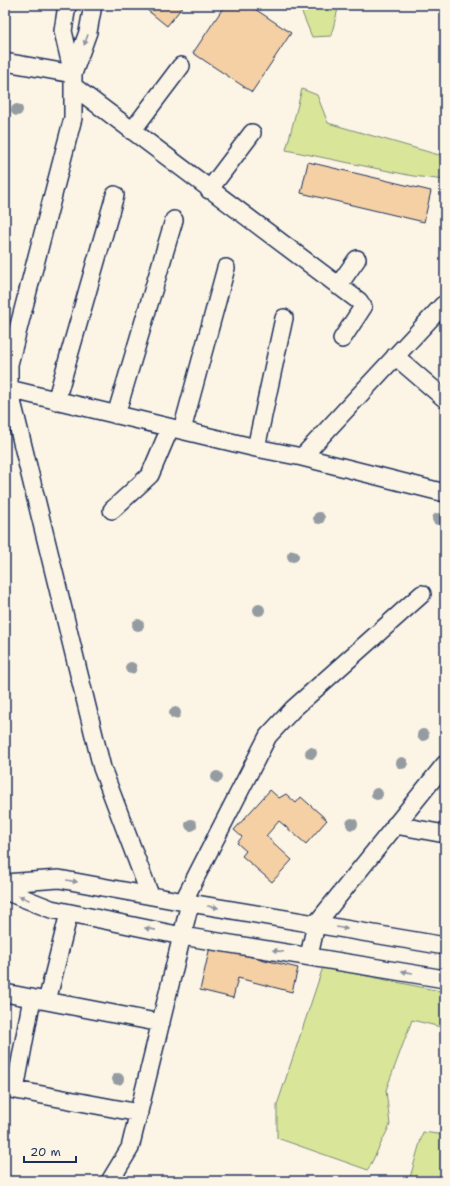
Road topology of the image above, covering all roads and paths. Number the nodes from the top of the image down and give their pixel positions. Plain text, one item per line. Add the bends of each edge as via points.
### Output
1 (67, 5) edge
2 (93, 5) edge
3 (5, 62) edge
4 (181, 66) dead end
5 (73, 80) junction
6 (132, 131) junction
7 (252, 133) dead end
8 (209, 190) junction
9 (115, 195) dead end
10 (174, 220) dead end
11 (357, 259) dead end
12 (226, 268) dead end
13 (338, 286) junction
14 (443, 305) dead end
15 (284, 318) dead end
16 (342, 338) dead end
17 (395, 356) junction
18 (9, 390) junction
19 (445, 400) edge
20 (56, 401) junction
21 (116, 415) junction
22 (176, 429) junction
23 (256, 448) junction
24 (302, 457) junction
25 (445, 493) edge
26 (112, 510) dead end
27 (422, 594) dead end
28 (445, 764) edge
29 (395, 825) junction
30 (445, 834) edge
31 (5, 882) edge
32 (5, 891) edge
33 (150, 895) junction
34 (186, 903) junction
35 (69, 913) junction
36 (316, 924) junction
37 (182, 936) junction
38 (445, 946) edge
39 (309, 956) junction
40 (445, 979) edge
41 (5, 992) edge
42 (40, 999) junction
43 (161, 1023) junction
44 (10, 1089) edge
45 (139, 1113) junction
46 (110, 1181) edge

1 - 5 street via 63,31
2 -> 5 street via 88,32
3 - 5 street
4 - 6 street
5 - 6 street
5 - 18 street via 73,118 9,364
6 - 8 street
7 - 8 street
8 - 13 street
9 - 20 street
10 - 21 street
11 - 13 street
12 - 22 street
13 - 16 street via 363,307
14 - 17 street
15 - 23 street
17 - 19 street
17 - 24 street
18 - 20 street
18 - 33 street via 102,768
20 - 21 street
21 - 22 street
22 - 23 street
22 - 26 street via 150,475
23 - 24 street
24 - 25 street
27 - 34 street via 293,709 268,736
28 - 29 street
29 - 30 street
29 - 36 street
31 -> 33 street via 59,879
35 -> 32 street via 51,909
33 - 34 street
34 -> 36 street
34 - 37 street
37 -> 35 street
35 - 42 street
36 -> 38 street
36 - 39 street
39 -> 37 street
37 - 43 street
40 -> 39 street
41 - 42 street
42 - 43 street
42 - 44 street
43 - 45 street
44 - 45 street
45 - 46 street via 130,1148

